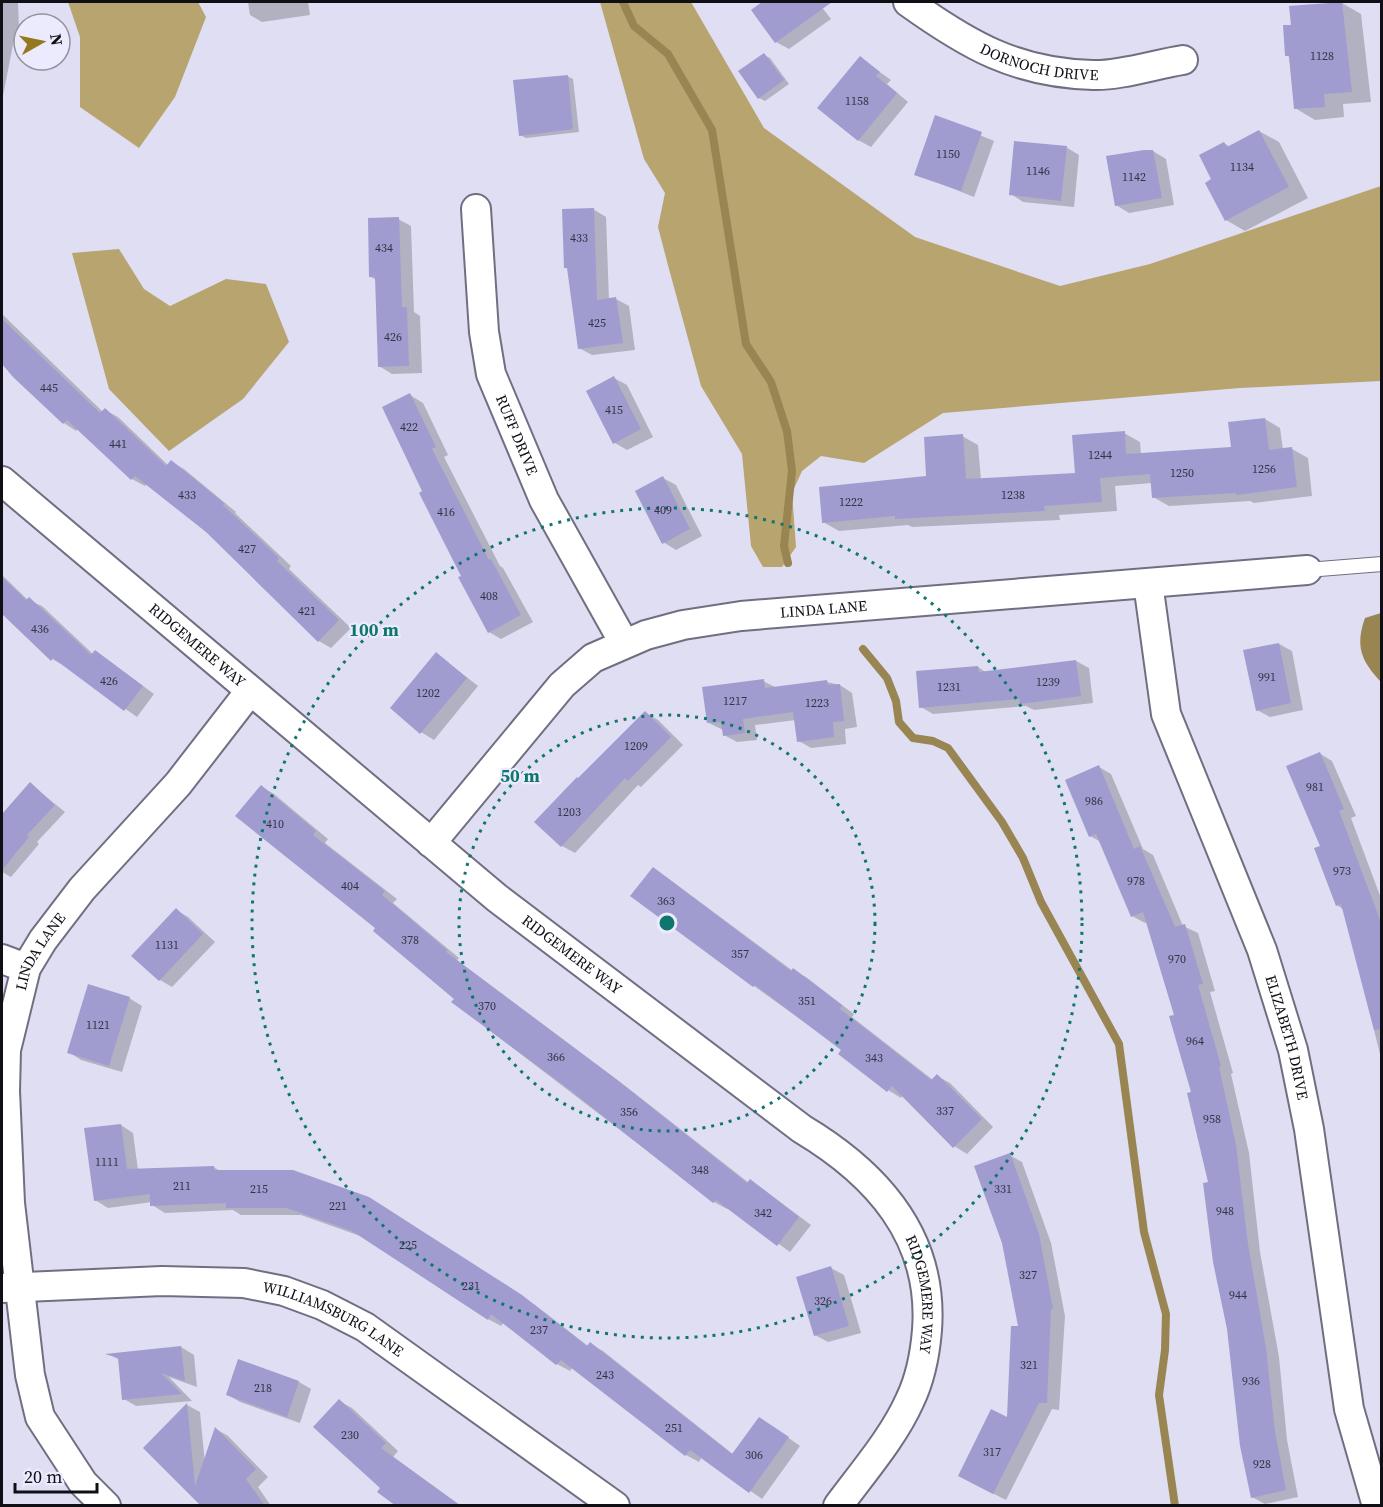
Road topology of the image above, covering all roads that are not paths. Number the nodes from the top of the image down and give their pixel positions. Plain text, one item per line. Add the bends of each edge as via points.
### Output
1 (908, 2) edge
2 (1183, 60) dead end
3 (476, 209) dead end
4 (2, 481) edge
5 (1382, 564) edge
6 (1307, 570) joint
7 (1148, 583) junction
8 (624, 643) junction
9 (250, 691) junction
10 (431, 843) junction
11 (14, 963) edge
12 (10, 1287) edge
13 (106, 1506) edge
14 (615, 1506) edge
15 (838, 1506) edge
16 (1377, 1506) edge

1 - 2 street, DORNOCH DRIVE via 960,39 1030,68 1094,75
3 - 8 street, RUFF DRIVE via 484,332 491,374 544,500
4 - 9 street, RIDGEMERE WAY
5 - 6 lane
6 - 7 street, LINDA LANE
7 - 8 street, LINDA LANE via 741,616 683,625
7 - 16 street, ELIZABETH DRIVE via 1166,714 1262,950 1293,1050 1309,1130 1349,1409
8 - 10 street, LINDA LANE via 593,658 562,685
9 - 10 street, RIDGEMERE WAY
9 - 11 street, LINDA LANE via 178,784
10 - 15 street, RIDGEMERE WAY via 497,898 802,1129 837,1150 885,1196 909,1232 927,1288 929,1311 922,1373 894,1429
11 - 12 street, LINDA LANE via 5,1059
12 - 13 street, LINDA LANE via 40,1417 83,1483
12 - 14 street, WILLIAMSBURG LANE via 207,1281 264,1287 322,1305 365,1327

